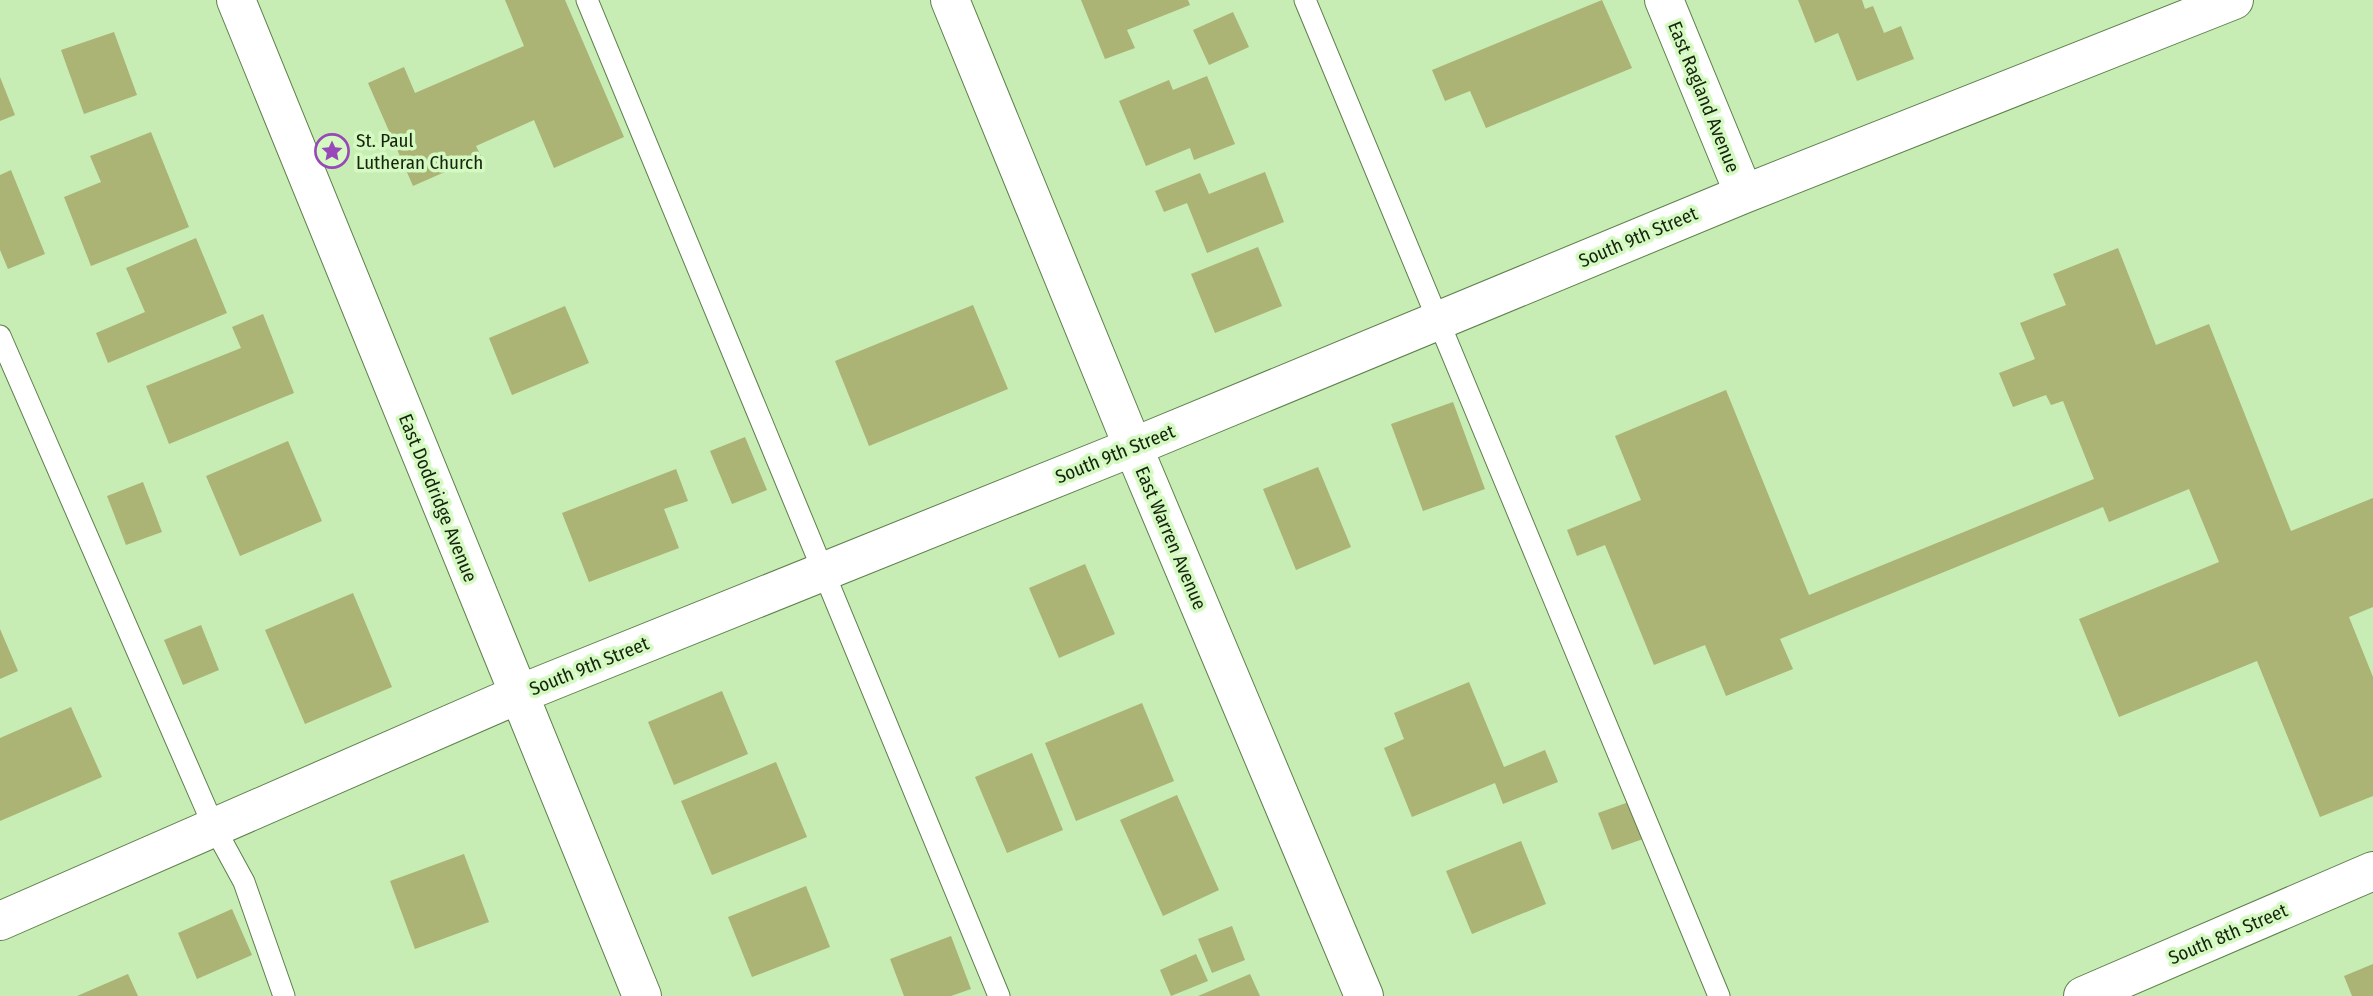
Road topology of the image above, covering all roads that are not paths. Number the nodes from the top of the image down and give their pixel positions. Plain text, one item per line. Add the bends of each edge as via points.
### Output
1 (236, 0) edge
2 (587, 0) edge
3 (950, 0) edge
4 (1305, 0) edge
5 (1664, 0) edge
6 (2234, 0) edge
7 (1744, 194) junction
8 (1437, 321) junction
9 (0, 336) edge
10 (1133, 447) junction
11 (823, 572) junction
12 (517, 695) junction
13 (214, 827) junction
14 (2373, 871) edge
15 (0, 921) edge
16 (2090, 995) edge
17 (284, 996) edge
18 (642, 996) edge
19 (999, 996) edge
20 (1364, 996) edge
21 (1719, 996) edge

1 - 12 street, East Doddridge Avenue
2 - 11 lane
3 - 10 street, East Warren Avenue
4 - 8 lane
5 - 7 street, East Ragland Avenue
6 - 7 street, South 9th Street
7 - 8 street, South 9th Street
8 - 10 street, South 9th Street
8 - 21 lane
9 - 13 lane
10 - 11 street, South 9th Street
10 - 20 street, East Warren Avenue
11 - 12 street, South 9th Street
11 - 19 lane
12 - 13 street, South 9th Street
12 - 18 street, East Doddridge Avenue
13 - 15 street, South 9th Street
13 - 17 lane via 244,882
14 - 16 street, South 8th Street

